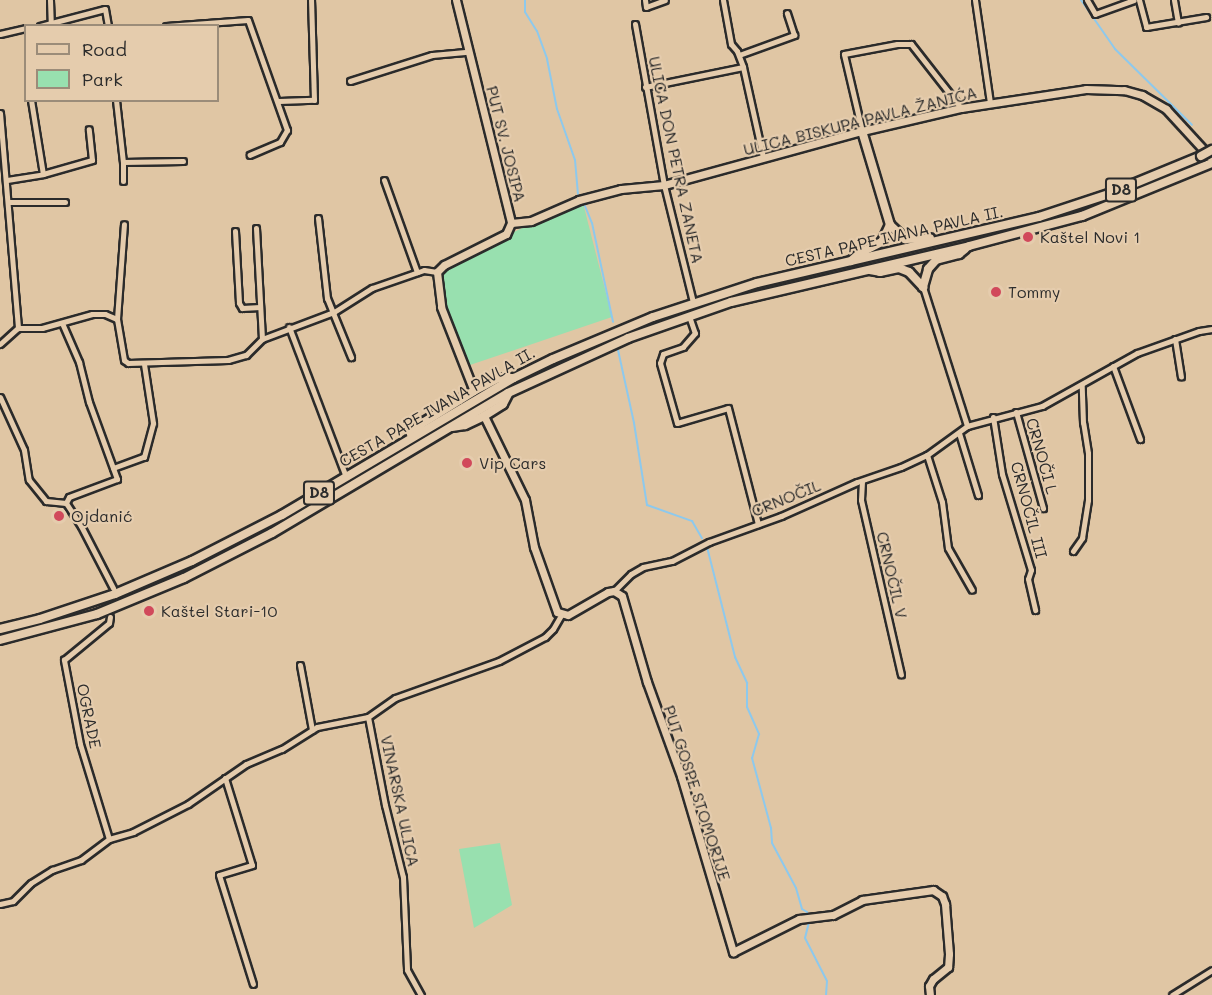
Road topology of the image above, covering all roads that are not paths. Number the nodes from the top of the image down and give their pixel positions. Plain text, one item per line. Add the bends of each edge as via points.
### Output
1 (50, 0) edge
2 (311, 0) edge
3 (456, 0) edge
4 (645, 0) edge
5 (665, 0) edge
6 (723, 0) edge
7 (975, 0) edge
8 (1087, 0) edge
9 (1134, 0) edge
10 (1139, 0) edge
11 (1174, 0) edge
12 (787, 13) dead end
13 (1206, 17) dead end
14 (51, 23) junction
15 (1178, 23) junction
16 (47, 24) edge
17 (108, 24) edge
18 (193, 24) edge
19 (634, 24) dead end
20 (24, 28) edge
21 (0, 34) edge
22 (468, 52) junction
23 (739, 55) junction
24 (743, 67) junction
25 (350, 81) dead end
26 (645, 87) junction
27 (279, 101) junction
28 (31, 102) edge
29 (116, 102) edge
30 (990, 103) junction
31 (962, 108) junction
32 (0, 113) edge
33 (89, 129) dead end
34 (862, 131) junction
35 (1212, 150) edge
36 (1201, 152) junction
37 (249, 155) dead end
38 (763, 157) junction
39 (183, 161) dead end
40 (123, 162) junction
41 (1211, 163) edge
42 (43, 174) junction
43 (5, 177) edge
44 (384, 180) dead end
45 (123, 181) dead end
46 (664, 185) junction
47 (8, 193) junction
48 (0, 194) edge
49 (9, 202) junction
50 (65, 202) dead end
51 (318, 218) dead end
52 (511, 223) junction
53 (124, 224) dead end
54 (890, 225) junction
55 (256, 228) dead end
56 (235, 231) dead end
57 (955, 238) junction
58 (969, 246) junction
59 (850, 261) junction
60 (867, 269) junction
61 (417, 272) junction
62 (437, 272) junction
63 (923, 287) junction
64 (693, 302) junction
65 (260, 307) junction
66 (333, 312) junction
67 (689, 315) junction
68 (117, 319) junction
69 (62, 323) junction
70 (289, 327) junction
71 (18, 328) junction
72 (1212, 329) edge
73 (262, 339) junction
74 (1175, 339) junction
75 (0, 344) edge
76 (351, 357) dead end
77 (144, 364) junction
78 (1113, 366) junction
79 (1180, 377) dead end
80 (514, 378) junction
81 (1082, 385) junction
82 (474, 391) junction
83 (508, 393) junction
84 (0, 397) edge
85 (1016, 412) junction
86 (484, 416) junction
87 (993, 417) junction
88 (967, 426) junction
89 (449, 427) junction
90 (959, 432) junction
91 (1140, 439) dead end
92 (407, 440) junction
93 (927, 455) junction
94 (113, 468) junction
95 (346, 477) junction
96 (862, 481) junction
97 (978, 495) dead end
98 (66, 503) junction
99 (1043, 508) dead end
100 (758, 524) junction
101 (1072, 551) dead end
102 (113, 588) dead end
103 (614, 591) junction
104 (972, 591) dead end
105 (1035, 610) dead end
106 (561, 615) junction
107 (110, 617) dead end
108 (0, 629) edge
109 (0, 640) edge
110 (300, 665) dead end
111 (901, 674) dead end
112 (368, 717) junction
113 (312, 730) junction
114 (225, 778) junction
115 (109, 839) junction
116 (0, 904) edge
117 (1212, 970) edge
118 (253, 984) dead end
119 (421, 995) edge
120 (930, 995) edge
121 (1172, 995) edge

1 - 14 street
2 - 27 street via 314,100
3 - 22 street, PUT SV. JOSIPA
4 - 5 street via 646,7
6 - 23 street via 731,44
7 - 30 street
8 - 9 street via 1095,14
10 - 15 street via 1146,27
11 - 15 street
12 - 23 street via 794,35
13 - 15 street
14 - 16 street
14 - 17 street via 105,9
18 - 27 street via 248,20
19 - 26 street, ULICA DON PETRA ZANETA
20 - 21 street
22 - 25 street via 432,55
22 - 52 street, PUT SV. JOSIPA
23 - 24 street
24 - 26 street
24 - 38 street
26 - 46 street, ULICA DON PETRA ZANETA
27 - 37 street via 287,130 280,142
28 - 42 street
29 - 40 street
30 - 31 street, ULICA BISKUPA PAVLA ŽANIĆA
30 - 36 street, ULICA BISKUPA PAVLA ŽANIĆA via 1086,89 1124,90 1166,109
31 - 34 street, ULICA BISKUPA PAVLA ŽANIĆA
31 - 34 street via 911,44 844,54
32 - 43 street
33 - 42 street via 92,160
34 - 38 street, ULICA BISKUPA PAVLA ŽANIĆA
34 - 54 main road
35 - 36 main road, CESTA PAPE IVANA PAVLA II. / D8, bridge
36 - 41 street, ULICA BISKUPA PAVLA ŽANIĆA
36 - 57 main road, CESTA PAPE IVANA PAVLA II. / D8 via 1109,194
38 - 46 street, ULICA BISKUPA PAVLA ŽANIĆA
39 - 40 street
40 - 45 street
41 - 58 main road, CESTA PAPE IVANA PAVLA II. / D8 via 1082,216
42 - 43 street
43 - 47 street
44 - 61 street
46 - 52 street, ULICA BISKUPA PAVLA ŽANIĆA via 621,189 579,200 531,221
46 - 64 street, ULICA DON PETRA ZANETA
47 - 48 street
47 - 49 street
49 - 50 street
49 - 71 street
51 - 66 street via 327,298
52 - 62 street, PUT SV. JOSIPA via 506,234
53 - 68 street
54 - 57 main road via 911,240 946,235
54 - 59 main road via 882,242
55 - 65 street
56 - 65 street via 239,303 242,308
57 - 59 main road, CESTA PAPE IVANA PAVLA II. / D8
58 - 60 main road, CESTA PAPE IVANA PAVLA II. / D8
58 - 63 main road via 959,254 936,260 928,269
59 - 64 main road, CESTA PAPE IVANA PAVLA II. / D8
60 - 63 main road via 880,272 899,268 909,272
60 - 67 main road, CESTA PAPE IVANA PAVLA II. / D8
61 - 62 street
61 - 66 street via 372,288
62 - 82 street via 441,307
63 - 88 street
64 - 80 main road, CESTA PAPE IVANA PAVLA II. / D8 via 584,345
65 - 73 street
66 - 70 street
66 - 76 street
67 - 83 main road, CESTA PAPE IVANA PAVLA II. / D8 via 628,338
67 - 100 street via 695,333 684,347 663,354 660,363 677,423 728,408
68 - 69 street via 92,314
68 - 77 street via 124,360
69 - 71 street
69 - 94 street via 79,362
70 - 73 street
70 - 95 street
71 - 75 street
72 - 74 street, CRNOČI L
73 - 77 street via 246,355 228,360
74 - 78 street, CRNOČI L
74 - 79 street
77 - 94 street via 153,423 144,457
78 - 81 street, CRNOČI L
78 - 91 street
80 - 82 main road via 498,378
80 - 92 main road, CESTA PAPE IVANA PAVLA II. / D8
81 - 85 street, CRNOČI L via 1042,406
81 - 101 street via 1088,500 1082,538
82 - 92 main road via 421,424
83 - 86 main road via 503,404
83 - 89 main road, CESTA PAPE IVANA PAVLA II. / D8
84 - 98 street via 39,496 46,501
85 - 87 street, CRNOČI L
85 - 99 street, CRNOČI L
86 - 89 main road
86 - 106 street via 525,500 534,547
87 - 88 street, CRNOČI L
87 - 105 street, CRNOČIL III via 1002,474 1031,570 1028,579
88 - 90 street, CRNOČIL
89 - 109 main road, CESTA PAPE IVANA PAVLA II. / D8 via 272,533 184,578 97,614
90 - 93 street, CRNOČIL
90 - 97 street
92 - 95 main road, CESTA PAPE IVANA PAVLA II. / D8
93 - 96 street, CRNOČIL
93 - 104 street via 942,502 948,548
94 - 98 street via 117,479 69,497
95 - 108 main road, CESTA PAPE IVANA PAVLA II. / D8 via 237,539 145,582
96 - 100 street, CRNOČIL
96 - 111 street, CRNOČIL V via 861,500
98 - 102 street
100 - 103 street, CRNOČIL via 672,561 643,567
103 - 106 street
103 - 120 street, PUT GOSPE STOMORIJE via 627,606 647,682 681,776 733,952 799,919 833,915 862,900 933,890 945,903 949,954 948,967 929,986
106 - 112 street via 545,637 499,661 395,698
107 - 115 street, OGRADE via 109,623 64,660 80,744
110 - 113 street
112 - 113 street
112 - 119 street, VINARSKA ULICA via 403,877 406,970
113 - 114 street
114 - 115 street via 188,804 134,832
114 - 118 street via 252,865 219,875
115 - 116 street via 81,860 52,870 31,883 13,901
117 - 121 street

